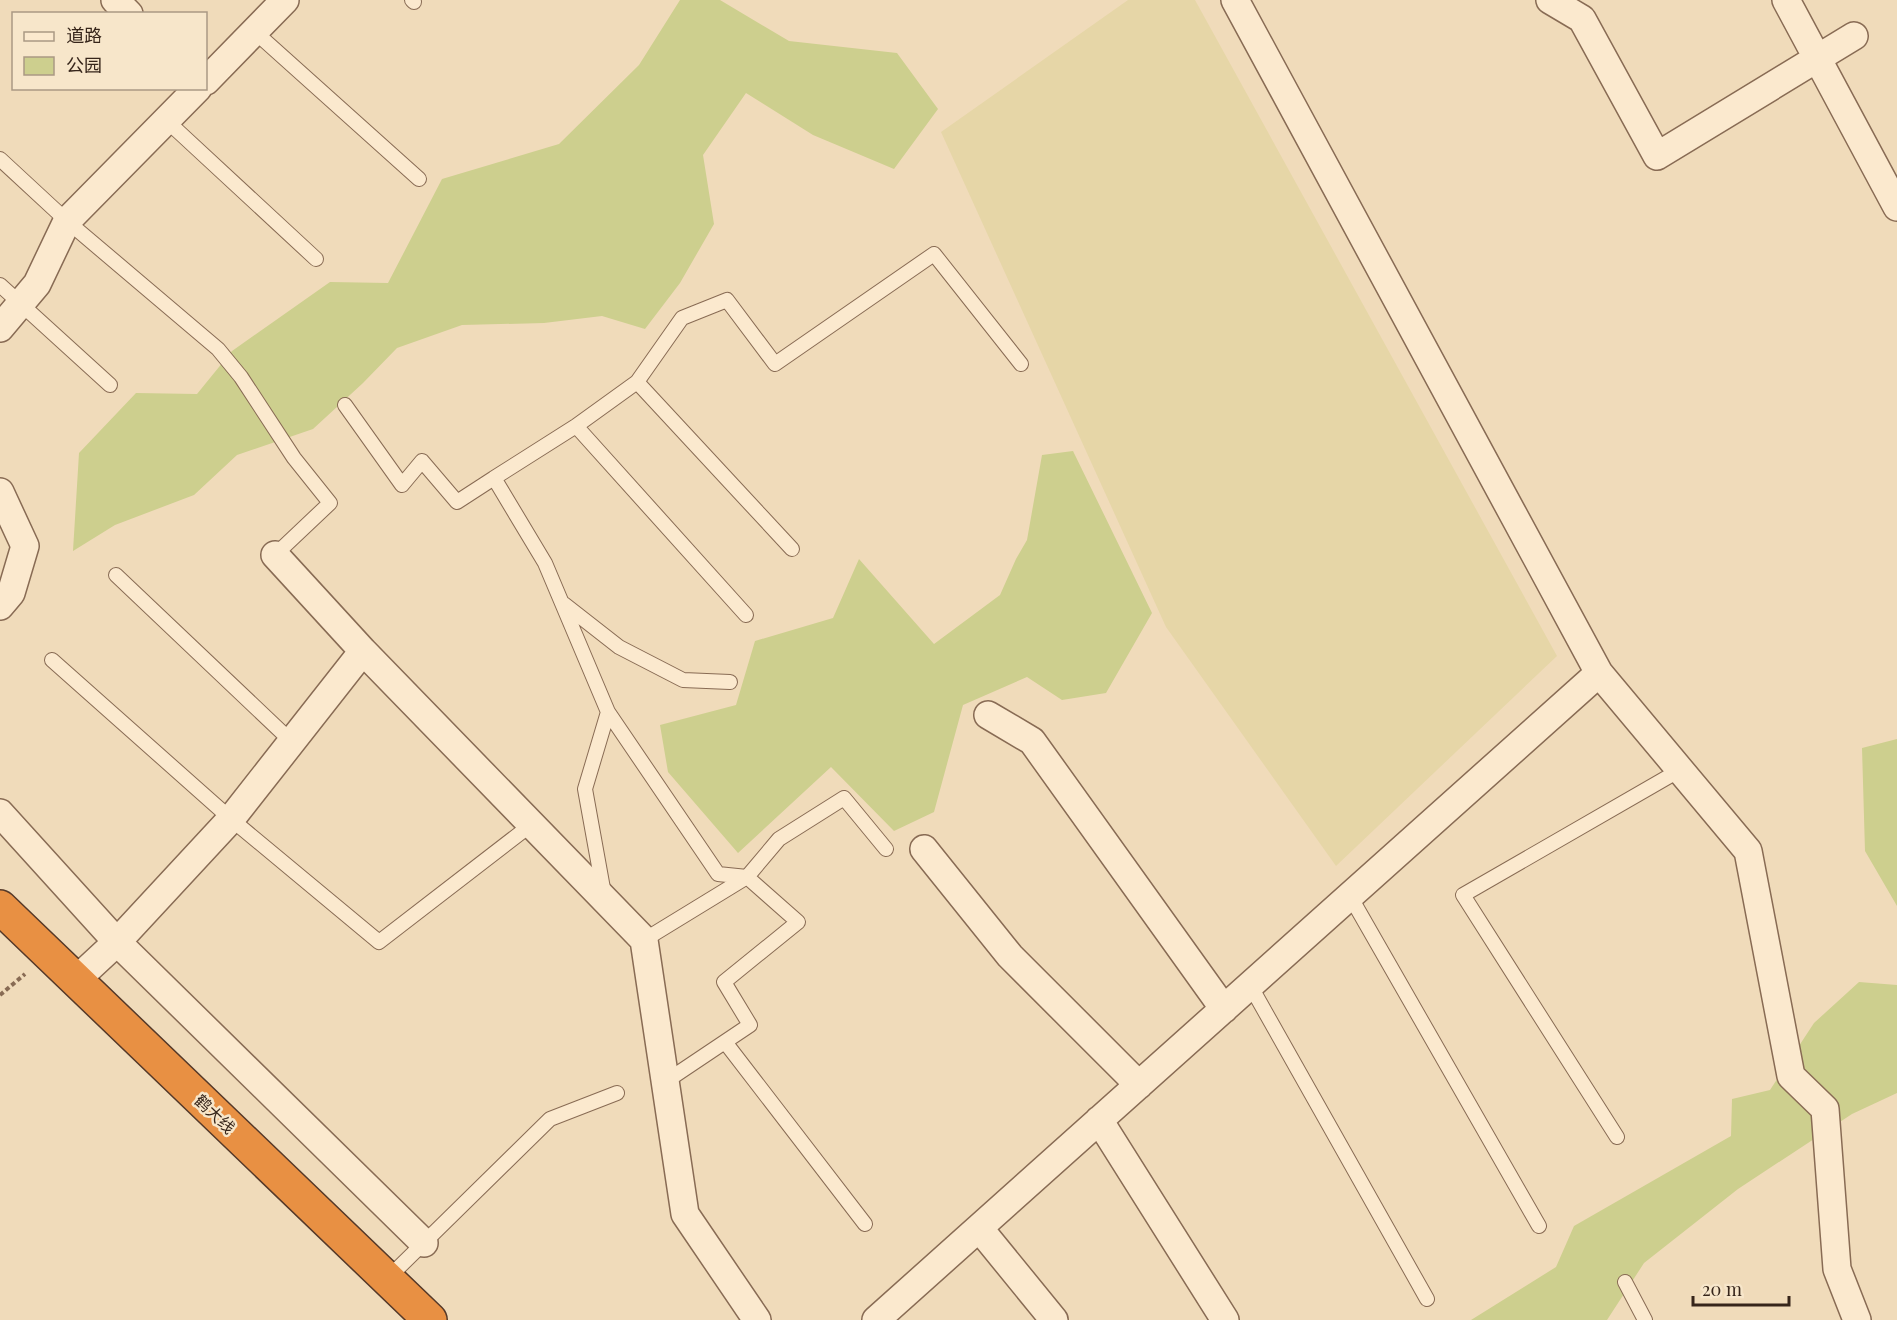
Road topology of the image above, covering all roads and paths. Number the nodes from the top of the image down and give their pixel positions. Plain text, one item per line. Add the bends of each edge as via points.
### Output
1 (115, 0) edge
2 (1236, 0) edge
3 (1550, 0) edge
4 (1786, 0) edge
5 (280, 2) edge
6 (127, 12) edge
7 (255, 31) junction
8 (1854, 36) dead end
9 (1818, 58) junction
10 (207, 80) edge
11 (196, 90) edge
12 (167, 121) junction
13 (0, 159) edge
14 (419, 179) dead end
15 (1897, 207) edge
16 (67, 221) junction
17 (316, 259) dead end
18 (0, 285) edge
19 (20, 303) junction
20 (0, 328) edge
21 (1021, 364) dead end
22 (637, 382) junction
23 (111, 384) dead end
24 (345, 405) dead end
25 (576, 426) junction
26 (494, 478) junction
27 (0, 492) edge
28 (792, 549) dead end
29 (275, 555) joint
30 (116, 575) dead end
31 (562, 603) junction
32 (0, 606) edge
33 (746, 615) dead end
34 (363, 651) junction
35 (52, 660) dead end
36 (1599, 674) junction
37 (730, 682) dead end
38 (608, 712) junction
39 (988, 715) dead end
40 (292, 742) junction
41 (1680, 770) junction
42 (0, 813) edge
43 (231, 819) junction
44 (532, 824) junction
45 (886, 849) dead end
46 (924, 849) dead end
47 (747, 877) junction
48 (1350, 896) junction
49 (604, 899) junction
50 (0, 908) edge
51 (644, 939) junction
52 (117, 942) junction
53 (76, 980) junction
54 (1250, 985) junction
55 (1224, 1009) junction
56 (725, 1042) junction
57 (665, 1082) junction
58 (1139, 1084) junction
59 (617, 1093) dead end
60 (1099, 1120) junction
61 (1617, 1137) dead end
62 (865, 1224) dead end
63 (1539, 1226) dead end
64 (979, 1228) junction
65 (424, 1243) junction
66 (387, 1279) junction
67 (1625, 1282) dead end
68 (1427, 1299) dead end
69 (881, 1318) edge
70 (430, 1320) edge
71 (757, 1320) edge
72 (1054, 1320) edge
73 (1225, 1320) edge
74 (1645, 1320) edge
75 (1857, 1320) edge

1 - 6 street
2 - 36 street
3 - 9 street via 1582,19 1657,156
4 - 9 street
5 - 7 street
7 - 10 street
7 - 14 lane
8 - 9 street
9 - 15 street
11 - 12 street
12 - 16 street
12 - 17 lane
13 - 16 lane
16 - 19 street via 37,284
16 - 29 lane via 218,349 330,503
18 - 19 lane
19 - 20 street
19 - 23 lane
21 - 22 lane via 934,254 775,364 727,300 682,318
22 - 25 lane
22 - 28 lane
24 - 26 lane via 402,485 422,461 457,502
25 - 26 lane
25 - 33 lane
26 - 31 lane via 545,563
27 - 32 street via 25,546 11,593
29 - 34 street
30 - 40 lane
31 - 37 lane via 619,647 683,680
31 - 38 lane
34 - 40 street
34 - 44 street
35 - 43 lane
36 - 41 street
36 - 48 street
38 - 47 lane via 718,874
38 - 49 lane via 585,789
39 - 55 street via 1032,741
40 - 43 street
41 - 61 lane via 1463,895
41 - 75 street via 1748,851 1791,1076 1825,1108 1837,1269
42 - 52 street
43 - 44 lane via 379,942
43 - 52 street
44 - 49 street
45 - 47 lane via 844,798 779,839
46 - 58 street via 1010,956
47 - 51 lane
47 - 56 lane via 798,922 724,982 750,1025
48 - 54 street
48 - 63 lane
49 - 51 street
50 - 53 highway, 鹤大线
51 - 57 street
52 - 53 street
52 - 65 street
53 - 66 highway, 鹤大线
54 - 55 street
54 - 68 lane
55 - 58 street
56 - 57 lane
56 - 62 lane
57 - 71 street via 685,1214
58 - 60 street
59 - 65 lane via 550,1119
60 - 64 street
60 - 73 street
64 - 69 street
64 - 72 street
65 - 66 lane
66 - 70 highway, 鹤大线
67 - 74 lane

